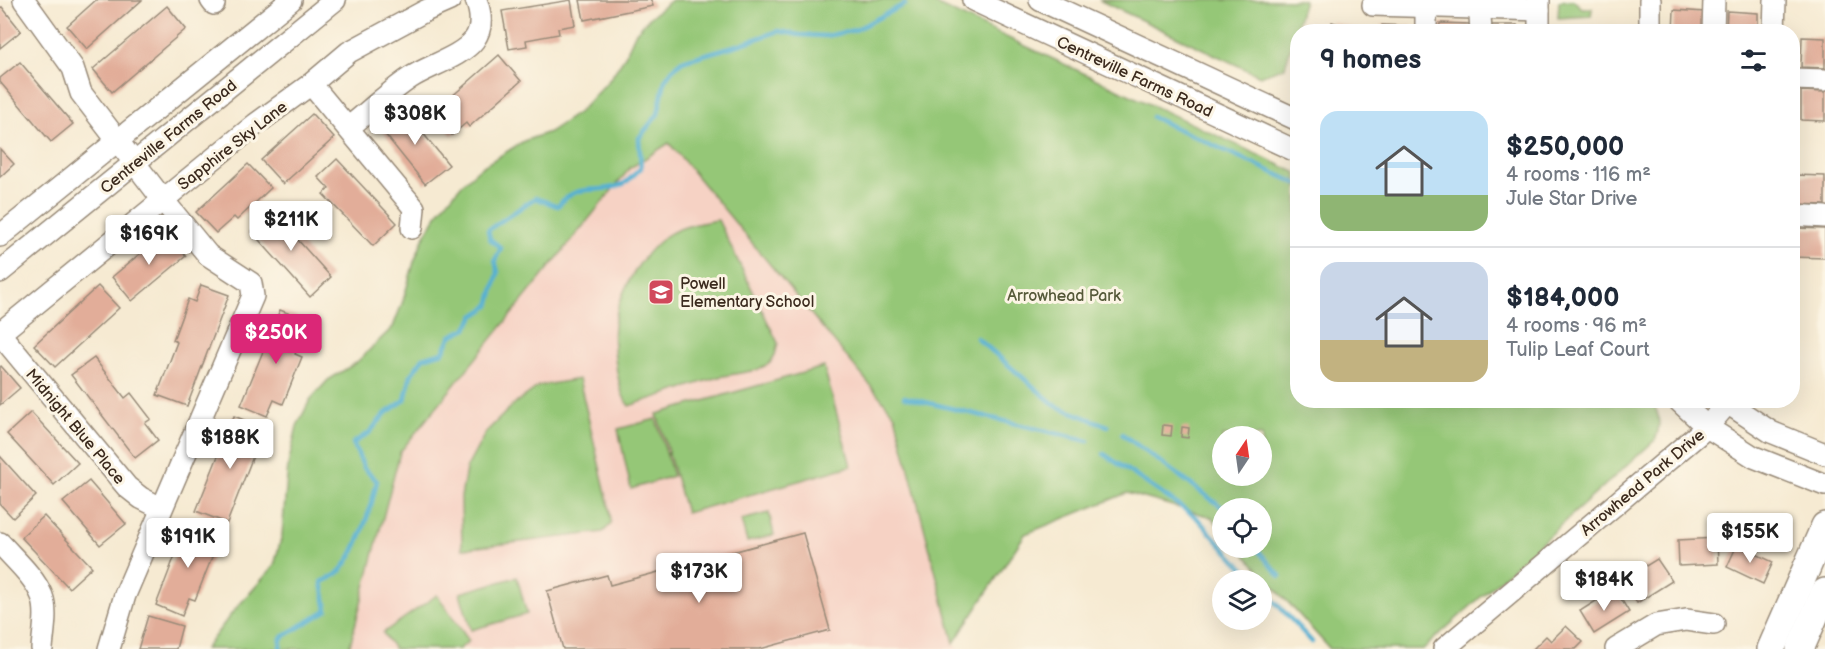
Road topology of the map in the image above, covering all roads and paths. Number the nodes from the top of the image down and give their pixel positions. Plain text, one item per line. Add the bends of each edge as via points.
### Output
1 (24, 0) edge
2 (291, 0) edge
3 (335, 0) edge
4 (450, 0) edge
5 (476, 0) edge
6 (973, 0) edge
7 (1040, 0) edge
8 (1650, 0) edge
9 (1714, 0) edge
10 (1775, 0) edge
11 (1479, 4) edge
12 (1539, 5) edge
13 (1373, 6) dead end
14 (1426, 6) junction
15 (1426, 24) edge
16 (1480, 24) edge
17 (1539, 24) edge
18 (1650, 24) edge
19 (1713, 24) edge
20 (1774, 24) edge
21 (1800, 79) edge
22 (1825, 80) edge
23 (311, 84) junction
24 (1290, 116) edge
25 (348, 128) junction
26 (118, 141) junction
27 (1290, 148) edge
28 (136, 163) junction
29 (163, 200) junction
30 (1800, 215) edge
31 (1825, 217) edge
32 (412, 228) dead end
33 (0, 236) edge
34 (0, 272) edge
35 (0, 333) edge
36 (1687, 408) edge
37 (1721, 408) edge
38 (1734, 408) edge
39 (1707, 427) junction
40 (1825, 454) edge
41 (1825, 485) edge
42 (161, 508) junction
43 (1825, 526) edge
44 (0, 543) edge
45 (1825, 592) edge
46 (1714, 624) dead end
47 (42, 649) edge
48 (109, 649) edge
49 (1443, 649) edge
50 (1616, 649) edge
51 (1772, 649) edge
52 (1800, 649) edge

1 - 26 street via 73,68 81,93
2 - 26 street, Centreville Farms Road
3 - 28 street, Centreville Farms Road
4 - 23 street, Sapphire Sky Lane via 349,52
5 - 25 street via 481,16 473,42 410,78
6 - 27 street, Centreville Farms Road
7 - 24 street, Centreville Farms Road
8 - 18 street
9 - 19 street
10 - 20 street
11 - 12 street
11 - 14 street
11 - 16 street
12 - 17 street
13 - 14 street
14 - 15 street
21 - 22 street
23 - 25 street
23 - 29 street, Sapphire Sky Lane
25 - 32 street via 414,208
26 - 28 street
26 - 33 street, Centreville Farms Road
28 - 29 street
28 - 34 street, Centreville Farms Road
29 - 35 street, Sapphire Sky Lane
29 - 42 street via 208,255 251,283 253,296
30 - 31 street
35 - 42 street, Midnight Blue Place via 127,487
36 - 39 street
37 - 39 street, Arrowhead Park Drive
38 - 40 street via 1771,432
39 - 41 street via 1754,457
39 - 49 street, Arrowhead Park Drive
42 - 48 street via 125,595
43 - 51 main road
44 - 47 street via 34,581 42,596
45 - 52 main road
46 - 50 street via 1686,620 1656,625

